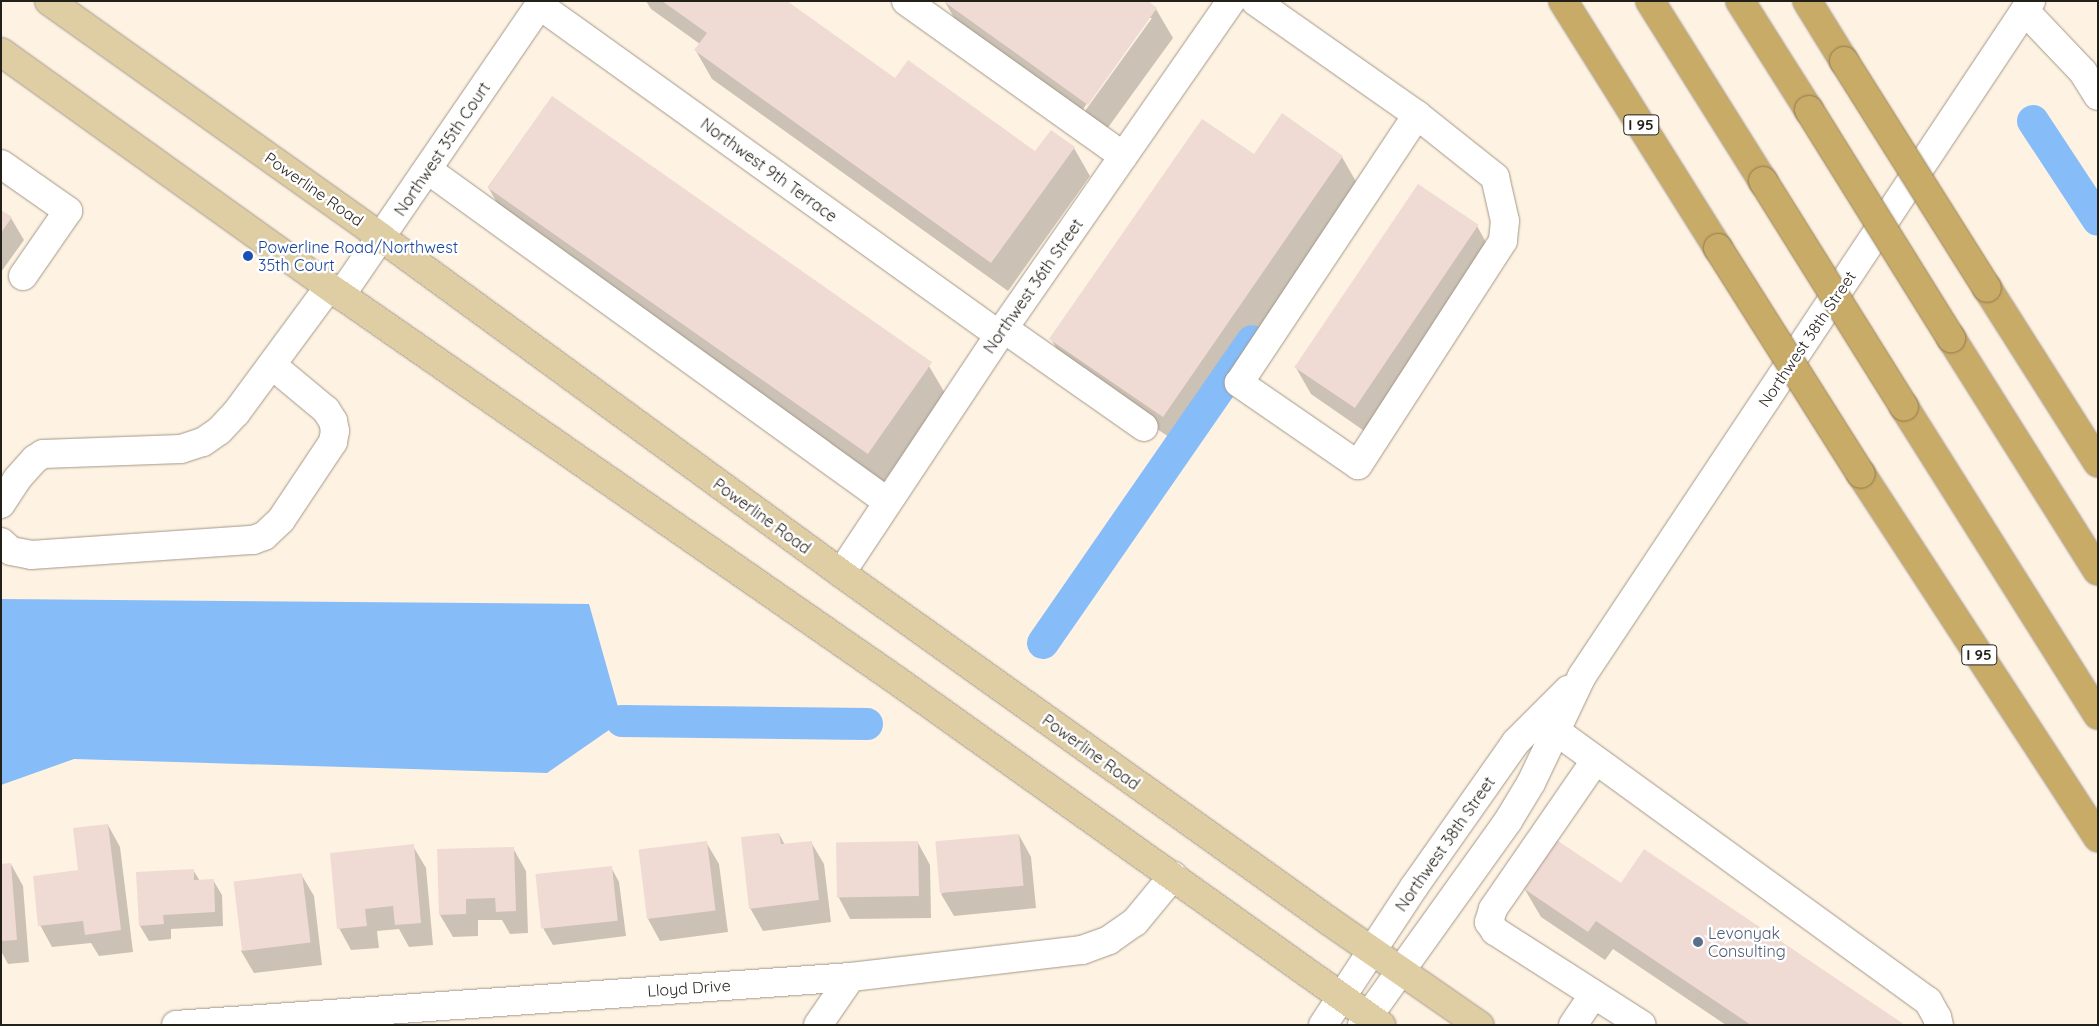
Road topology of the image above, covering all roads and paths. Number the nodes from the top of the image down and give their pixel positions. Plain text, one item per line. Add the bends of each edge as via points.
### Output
1 (49, 1) edge
2 (906, 1) edge
3 (1230, 1) edge
4 (1255, 1) edge
5 (1563, 1) edge
6 (1650, 1) edge
7 (1740, 1) edge
8 (1807, 1) edge
9 (541, 3) edge
10 (2028, 6) edge
11 (1, 52) edge
12 (2098, 96) edge
13 (1417, 115) junction
14 (1124, 156) junction
15 (1, 164) edge
16 (428, 170) junction
17 (382, 238) junction
18 (23, 276) dead end
19 (335, 291) junction
20 (1001, 332) junction
21 (272, 365) junction
22 (1144, 427) dead end
23 (2098, 464) edge
24 (888, 502) junction
25 (1, 504) edge
26 (1, 542) edge
27 (2098, 571) edge
28 (841, 573) junction
29 (1582, 676) junction
30 (2098, 715) edge
31 (1556, 731) junction
32 (1595, 761) junction
33 (2098, 837) edge
34 (1173, 876) junction
35 (1372, 951) junction
36 (1401, 971) junction
37 (851, 977) junction
38 (1594, 994) junction
39 (1342, 997) junction
40 (295, 1020) edge
41 (1370, 1022) edge
42 (176, 1025) edge
43 (818, 1025) edge
44 (1323, 1025) edge
45 (1479, 1025) edge
46 (1573, 1025) edge
47 (1642, 1025) edge
48 (1939, 1025) edge

1 - 17 main road, Powerline Road
2 - 14 street
3 - 14 street, Northwest 36th Street
4 - 13 street
5 - 33 highway, I 95, bridge via 1861,474
6 - 30 highway, bridge
7 - 27 highway, bridge
8 - 23 highway, bridge
9 - 16 street, Northwest 35th Court
9 - 20 street, Northwest 9th Terrace
10 - 12 street via 2083,72
10 - 29 street, Northwest 38th Street
11 - 19 main road
13 - 13 street via 1239,383 1358,465 1503,241 1505,222 1495,176
14 - 20 street, Northwest 36th Street
15 - 18 street via 68,211
16 - 17 street, Northwest 35th Court
16 - 24 street
17 - 19 street, Northwest 35th Court
17 - 28 main road, Powerline Road
19 - 21 street, Northwest 35th Court
19 - 34 main road
20 - 22 street, Northwest 9th Terrace
20 - 24 street, Northwest 36th Street
21 - 25 street, Northwest 35th Court via 236,413 203,442 181,449 43,454 18,479
21 - 26 street via 326,410 335,431 333,442 281,520 264,536 253,540 32,555 11,550
24 - 28 street, Northwest 36th Street
28 - 35 main road, Powerline Road
29 - 31 street, Northwest 38th Street
29 - 35 street, Northwest 38th Street via 1516,742
31 - 32 street
31 - 36 street, Northwest 38th Street via 1531,784 1508,820
32 - 38 street via 1493,909 1489,922 1495,931
32 - 48 street via 1928,1001
34 - 37 street, Lloyd Drive via 1135,922 1110,940 1082,950
34 - 39 main road
35 - 36 main road, Powerline Road
35 - 39 street, Northwest 38th Street
36 - 41 street, Northwest 38th Street
36 - 45 main road, Powerline Road
37 - 40 street, Lloyd Drive
37 - 43 street
38 - 46 street
38 - 47 street
39 - 41 main road
39 - 44 street, Northwest 38th Street
40 - 42 street, Lloyd Drive

